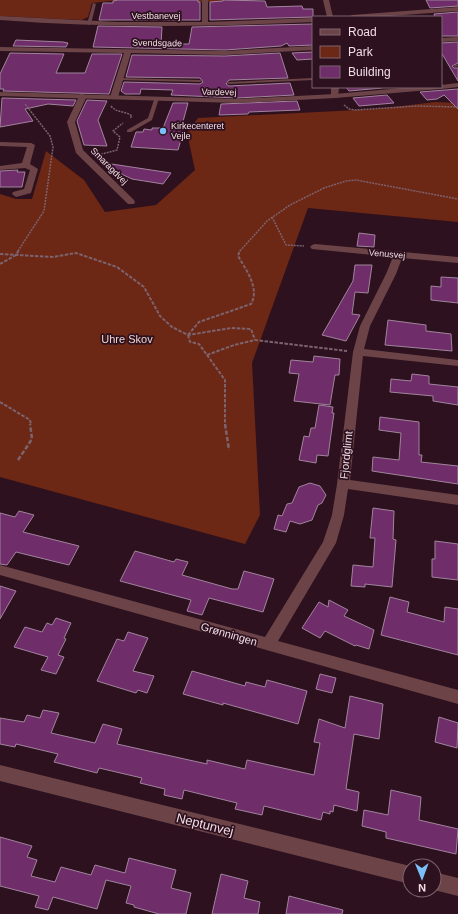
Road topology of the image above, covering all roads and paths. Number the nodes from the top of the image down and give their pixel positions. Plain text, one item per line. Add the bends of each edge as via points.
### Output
1 (205, 0) edge
2 (326, 0) edge
3 (94, 4) dead end
4 (458, 9) edge
5 (330, 16) edge
6 (365, 16) edge
7 (0, 18) edge
8 (312, 20) edge
9 (89, 24) junction
10 (205, 25) junction
11 (458, 39) edge
12 (442, 40) edge
13 (312, 48) edge
14 (0, 49) edge
15 (128, 51) junction
16 (120, 79) junction
17 (312, 79) edge
18 (200, 81) dead end
19 (229, 83) dead end
20 (458, 85) edge
21 (442, 87) edge
22 (334, 88) edge
23 (425, 88) edge
24 (0, 94) edge
25 (83, 96) junction
26 (336, 96) junction
27 (114, 97) junction
28 (157, 98) junction
29 (458, 107) edge
30 (129, 132) dead end
31 (0, 144) edge
32 (88, 160) junction
33 (26, 165) junction
34 (0, 168) edge
35 (16, 194) dead end
36 (458, 198) edge
37 (131, 202) dead end
38 (272, 217) junction
39 (292, 246) dead end
40 (315, 247) dead end
41 (0, 254) edge
42 (398, 254) junction
43 (16, 255) junction
44 (458, 260) edge
45 (0, 264) edge
46 (188, 335) junction
47 (255, 340) junction
48 (358, 352) junction
49 (207, 355) junction
50 (458, 363) edge
51 (0, 402) edge
52 (230, 450) dead end
53 (18, 460) dead end
54 (343, 484) junction
55 (458, 500) edge
56 (0, 570) edge
57 (268, 645) junction
58 (458, 697) edge
59 (0, 774) edge
60 (402, 873) edge
61 (442, 883) edge
62 (458, 887) edge

1 - 10 street
2 - 5 street
3 - 9 lane
4 - 6 street
7 - 9 street, Vestbanevej
8 - 10 street, Vestbanevej
9 - 10 street, Vestbanevej
11 - 12 street
13 - 15 street, Svendsgade via 225,53
14 - 15 street, Svendsgade
15 - 16 street
16 - 18 lane
16 - 27 street
17 - 19 lane
20 - 21 street
22 - 26 street
23 - 26 street, Vardevej
24 - 25 street, Vardevej
25 - 27 street, Vardevej
25 - 32 street, Smaragdvej via 72,122 79,151
26 - 28 street, Vardevej via 237,101
26 - 29 path via 345,106 355,110 417,106
27 - 28 street, Vardevej
27 - 32 path via 111,107 132,116 113,131 120,137 117,150
28 - 30 lane via 150,120
31 - 33 street via 31,145
32 - 37 street, Smaragdvej
33 - 34 street
33 - 35 street via 34,169 28,191
36 - 38 path via 347,180 306,196
38 - 39 path via 286,245
38 - 46 path via 248,245 240,250 238,256 252,280 255,297 251,304 199,322
40 - 42 street, Venusvej
41 - 43 path
42 - 44 street, Venusvej
42 - 48 street, Fjordglimt via 366,326
43 - 45 path
43 - 46 path via 53,257 70,252 117,266 144,287 160,316 172,327
46 - 47 path via 230,328 252,329
46 - 49 path via 190,342 198,344
47 - 48 path
47 - 49 path
48 - 50 street
48 - 54 street, Fjordglimt
49 - 52 path via 225,380 225,427
51 - 53 path via 30,420 32,439
54 - 55 street
54 - 57 street, Fjordglimt via 338,515 328,543
56 - 57 street, Grønningen
57 - 58 street, Grønningen
59 - 60 street, Neptunvej
61 - 62 street

